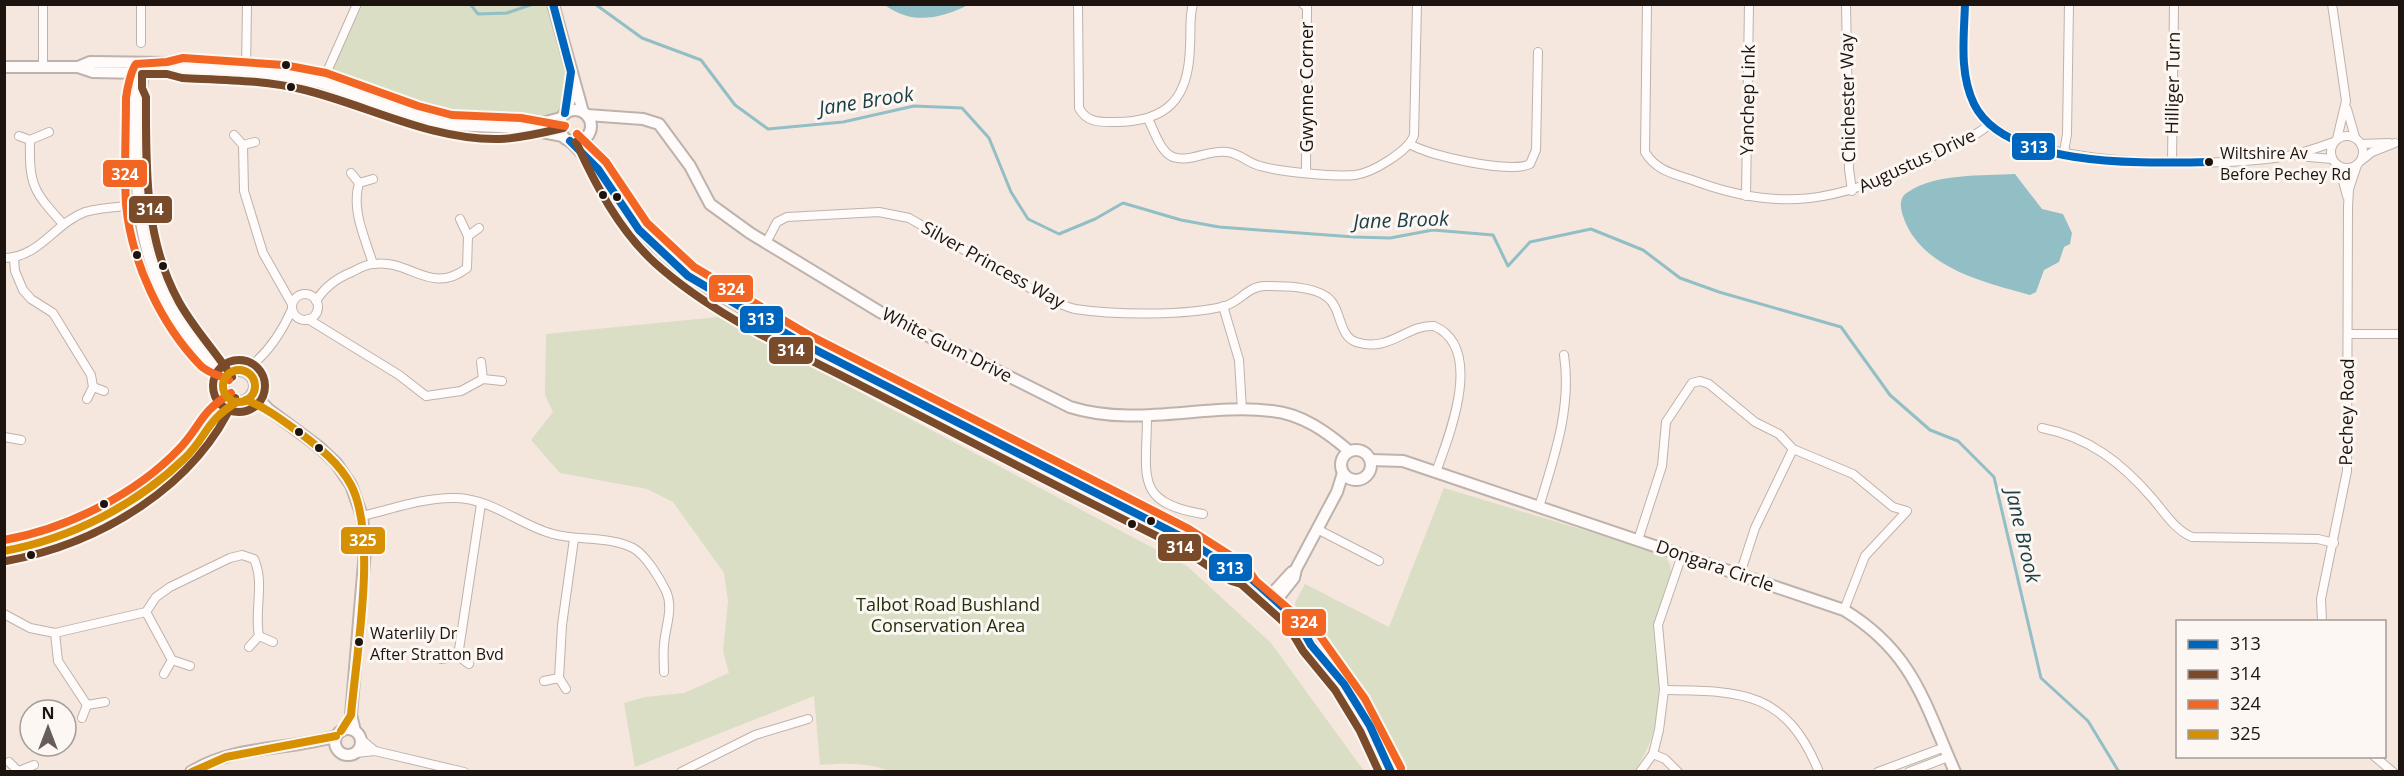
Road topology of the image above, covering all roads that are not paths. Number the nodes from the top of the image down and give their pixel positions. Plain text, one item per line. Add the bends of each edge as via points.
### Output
1 (43, 4) edge
2 (141, 4) edge
3 (247, 4) edge
4 (357, 4) edge
5 (1078, 4) edge
6 (1193, 4) edge
7 (1303, 4) edge
8 (1417, 4) edge
9 (1647, 4) edge
10 (1749, 4) edge
11 (1846, 4) edge
12 (1965, 4) edge
13 (2069, 4) edge
14 (2174, 4) edge
15 (2332, 4) edge
16 (553, 5) edge
17 (141, 43) dead end
18 (1538, 52) dead end
19 (4, 67) edge
20 (43, 67) junction
21 (138, 68) junction
22 (572, 68) junction
23 (246, 70) junction
24 (322, 83) junction
25 (2346, 107) junction
26 (585, 113) junction
27 (563, 116) junction
28 (622, 118) junction
29 (1148, 119) junction
30 (1989, 125) junction
31 (521, 129) junction
32 (49, 132) dead end
33 (234, 135) dead end
34 (588, 135) junction
35 (19, 136) dead end
36 (2355, 137) junction
37 (566, 139) junction
38 (30, 140) junction
39 (2336, 140) junction
40 (255, 142) dead end
41 (2397, 143) edge
42 (1410, 144) junction
43 (2361, 144) junction
44 (243, 145) junction
45 (2064, 152) junction
46 (2289, 156) junction
47 (2332, 159) junction
48 (2172, 162) junction
49 (2359, 163) junction
50 (2339, 166) junction
51 (598, 169) junction
52 (1306, 171) junction
53 (351, 173) dead end
54 (373, 179) dead end
55 (359, 183) junction
56 (1852, 191) junction
57 (1746, 196) junction
58 (2348, 201) junction
59 (137, 205) junction
60 (460, 219) dead end
61 (63, 224) junction
62 (479, 228) dead end
63 (468, 236) junction
64 (765, 243) junction
65 (4, 258) edge
66 (14, 258) junction
67 (373, 264) junction
68 (314, 298) junction
69 (293, 304) junction
70 (1223, 306) junction
71 (317, 312) junction
72 (305, 319) junction
73 (324, 327) junction
74 (283, 330) junction
75 (2348, 333) junction
76 (2400, 334) edge
77 (1564, 355) dead end
78 (209, 358) junction
79 (481, 363) dead end
80 (243, 374) junction
81 (483, 379) junction
82 (502, 381) dead end
83 (93, 387) junction
84 (224, 388) junction
85 (104, 391) dead end
86 (245, 398) junction
87 (87, 399) dead end
88 (1242, 410) junction
89 (217, 414) junction
90 (1147, 416) junction
91 (2042, 428) dead end
92 (5, 438) edge
93 (21, 440) dead end
94 (1792, 449) junction
95 (1345, 454) junction
96 (1370, 465) junction
97 (1436, 472) junction
98 (1346, 476) junction
99 (481, 504) junction
100 (1539, 507) junction
101 (1203, 514) dead end
102 (362, 516) junction
103 (1317, 529) junction
104 (574, 539) junction
105 (1638, 540) junction
106 (2334, 543) junction
107 (4, 551) edge
108 (1682, 555) junction
109 (1379, 561) dead end
110 (1740, 574) junction
111 (1271, 601) junction
112 (1844, 610) junction
113 (146, 612) junction
114 (4, 614) edge
115 (2322, 620) edge
116 (55, 633) junction
117 (259, 636) junction
118 (273, 642) dead end
119 (249, 647) dead end
120 (458, 656) junction
121 (441, 659) dead end
122 (172, 660) junction
123 (469, 663) dead end
124 (190, 666) dead end
125 (664, 672) dead end
126 (164, 674) dead end
127 (559, 678) junction
128 (544, 681) dead end
129 (566, 689) dead end
130 (1664, 690) junction
131 (105, 702) dead end
132 (87, 705) junction
133 (351, 715) junction
134 (82, 718) dead end
135 (808, 719) dead end
136 (339, 733) junction
137 (358, 735) junction
138 (315, 742) junction
139 (336, 748) junction
140 (375, 751) junction
141 (1947, 752) junction
142 (356, 753) junction
143 (1653, 754) junction
144 (2377, 758) edge
145 (9, 762) dead end
146 (34, 765) dead end
147 (19, 771) edge
148 (191, 771) edge
149 (464, 771) edge
150 (681, 771) edge
151 (1391, 771) edge
152 (1640, 771) edge
153 (1678, 771) edge
154 (1819, 771) edge
155 (1878, 771) edge
156 (1909, 771) edge
157 (1955, 771) edge
158 (2393, 771) edge

1 - 20 street
2 - 17 street
3 - 23 street
4 - 24 street
5 - 29 street via 1078,99 1083,115 1100,122
6 - 29 street via 1188,78 1176,99
7 - 52 street, Gwynne Corner via 1307,7
8 - 42 street via 1416,128
9 - 57 street, Augustus Drive via 1645,152 1662,169 1722,192
10 - 57 street, Yanchep Link
11 - 56 street, Chichester Way
12 - 30 street via 1964,73 1972,102
13 - 45 street
14 - 48 street, Hilliger Turn
15 - 25 street
16 - 22 street
18 - 42 street via 1536,150 1530,164 1514,168 1452,158
19 - 20 street
20 - 21 street via 78,67 90,62
21 - 23 street via 169,73 183,68
21 - 59 street via 132,91 136,98
22 - 26 street
22 - 27 street via 570,100
23 - 24 street
24 - 31 street via 450,125
25 - 36 street
25 - 39 street
26 - 27 street via 574,110
26 - 28 street, White Gum Drive
26 - 34 street via 591,123
27 - 31 street
27 - 37 street via 559,127
28 - 34 street
28 - 64 street, White Gum Drive via 659,124 690,166 710,204
29 - 52 street via 1164,150 1173,157 1228,152 1259,166
30 - 45 street via 2017,142
30 - 56 street, Augustus Drive via 1971,139
31 - 37 street
32 - 38 street
33 - 44 street
34 - 37 street via 579,142
34 - 51 street
35 - 38 street
36 - 39 street
36 - 43 street
37 - 51 street
38 - 61 street via 29,174 35,189
39 - 46 street
39 - 47 street
40 - 44 street
41 - 43 street
41 - 49 street via 2372,152
42 - 52 street via 1360,174
43 - 49 street
44 - 69 street via 244,191 262,253
45 - 48 street via 2107,159
46 - 47 street
46 - 48 street
47 - 50 street
49 - 50 street via 2348,168
49 - 58 street, Pechey Road
50 - 58 street, Pechey Road
51 - 111 street via 639,230 697,281 802,343 1184,538 1237,572 1240,581
53 - 55 street
54 - 55 street
55 - 67 street via 358,212
56 - 57 street, Augustus Drive via 1799,200
58 - 75 street, Pechey Road
59 - 61 street via 84,213
59 - 78 street via 147,252 167,301
60 - 63 street
61 - 66 street via 33,250
62 - 63 street
63 - 67 street via 467,268 452,278 436,279 389,264
64 - 70 street, Silver Princess Way via 777,222 787,217 887,212 909,218 1073,309 1170,313
64 - 90 street, White Gum Drive via 880,312 1070,407 1101,415
65 - 66 street
66 - 83 street via 23,290 59,321
67 - 68 street via 342,276
68 - 69 street
68 - 71 street
69 - 72 street via 297,317
69 - 74 street
70 - 88 street via 1239,360
70 - 97 street, Silver Princess Way via 1257,287 1311,291 1332,302 1348,336 1359,343 1392,342 1427,325 1442,329 1456,352 1461,388 1457,412
71 - 72 street
71 - 73 street
72 - 73 street
72 - 74 street
73 - 81 street via 426,396 461,391
74 - 80 street
75 - 76 street
75 - 106 street, Pechey Road via 2347,471
77 - 100 street via 1567,385 1561,432
78 - 80 street
78 - 84 street
79 - 81 street
80 - 84 street via 227,375
80 - 86 street
81 - 82 street
83 - 85 street
83 - 87 street
84 - 86 street
84 - 89 street
86 - 89 street
86 - 102 street via 268,409 320,447 351,485
88 - 90 street, White Gum Drive
88 - 95 street, White Gum Drive via 1274,411 1313,424 1334,438
89 - 107 street via 188,455 158,481 79,530 46,543
90 - 101 street via 1151,492 1158,500 1178,509
91 - 106 street via 2071,434 2101,450 2134,478 2178,528 2192,537 2318,539
92 - 93 street
94 - 105 street via 1779,434 1755,422 1709,384 1692,383 1666,422 1662,466
94 - 110 street via 1755,528
94 - 112 street via 1853,474 1893,507 1907,511 1865,556
95 - 96 street, White Gum Drive via 1362,450
95 - 98 street
96 - 97 street, Dongara Circle via 1395,459
96 - 98 street via 1363,478
97 - 100 street, Dongara Circle
98 - 103 street
99 - 102 street via 458,498 441,499
99 - 104 street via 517,516 537,529
99 - 120 street
100 - 105 street, Dongara Circle
102 - 133 street via 365,551
103 - 109 street
103 - 111 street via 1296,569
104 - 125 street via 623,544 644,558 669,603
104 - 127 street
105 - 108 street, Dongara Circle
106 - 115 street, Pechey Road via 2321,599
108 - 110 street, Dongara Circle
108 - 130 street via 1658,625
110 - 112 street, Dongara Circle
111 - 151 street via 1290,626 1300,629 1345,685
112 - 141 street, Dongara Circle via 1877,633 1904,663 1916,680
113 - 116 street
113 - 117 street via 156,597 170,587 242,555 254,559 260,572
113 - 122 street
114 - 116 street via 30,628
116 - 132 street via 58,660
117 - 118 street
117 - 119 street
120 - 121 street
120 - 123 street
122 - 124 street
122 - 126 street
127 - 128 street
127 - 129 street
130 - 143 street
130 - 154 street via 1732,692 1765,703 1803,740
131 - 132 street
132 - 134 street
133 - 136 street
133 - 137 street
135 - 150 street via 755,735
136 - 137 street
136 - 138 street
136 - 139 street
137 - 140 street
137 - 142 street
138 - 139 street
138 - 148 street via 259,747
139 - 142 street via 345,755
140 - 142 street
140 - 149 street
141 - 155 street
141 - 156 street
141 - 157 street, Dongara Circle
143 - 152 street
143 - 153 street
144 - 158 street
145 - 147 street
146 - 147 street

